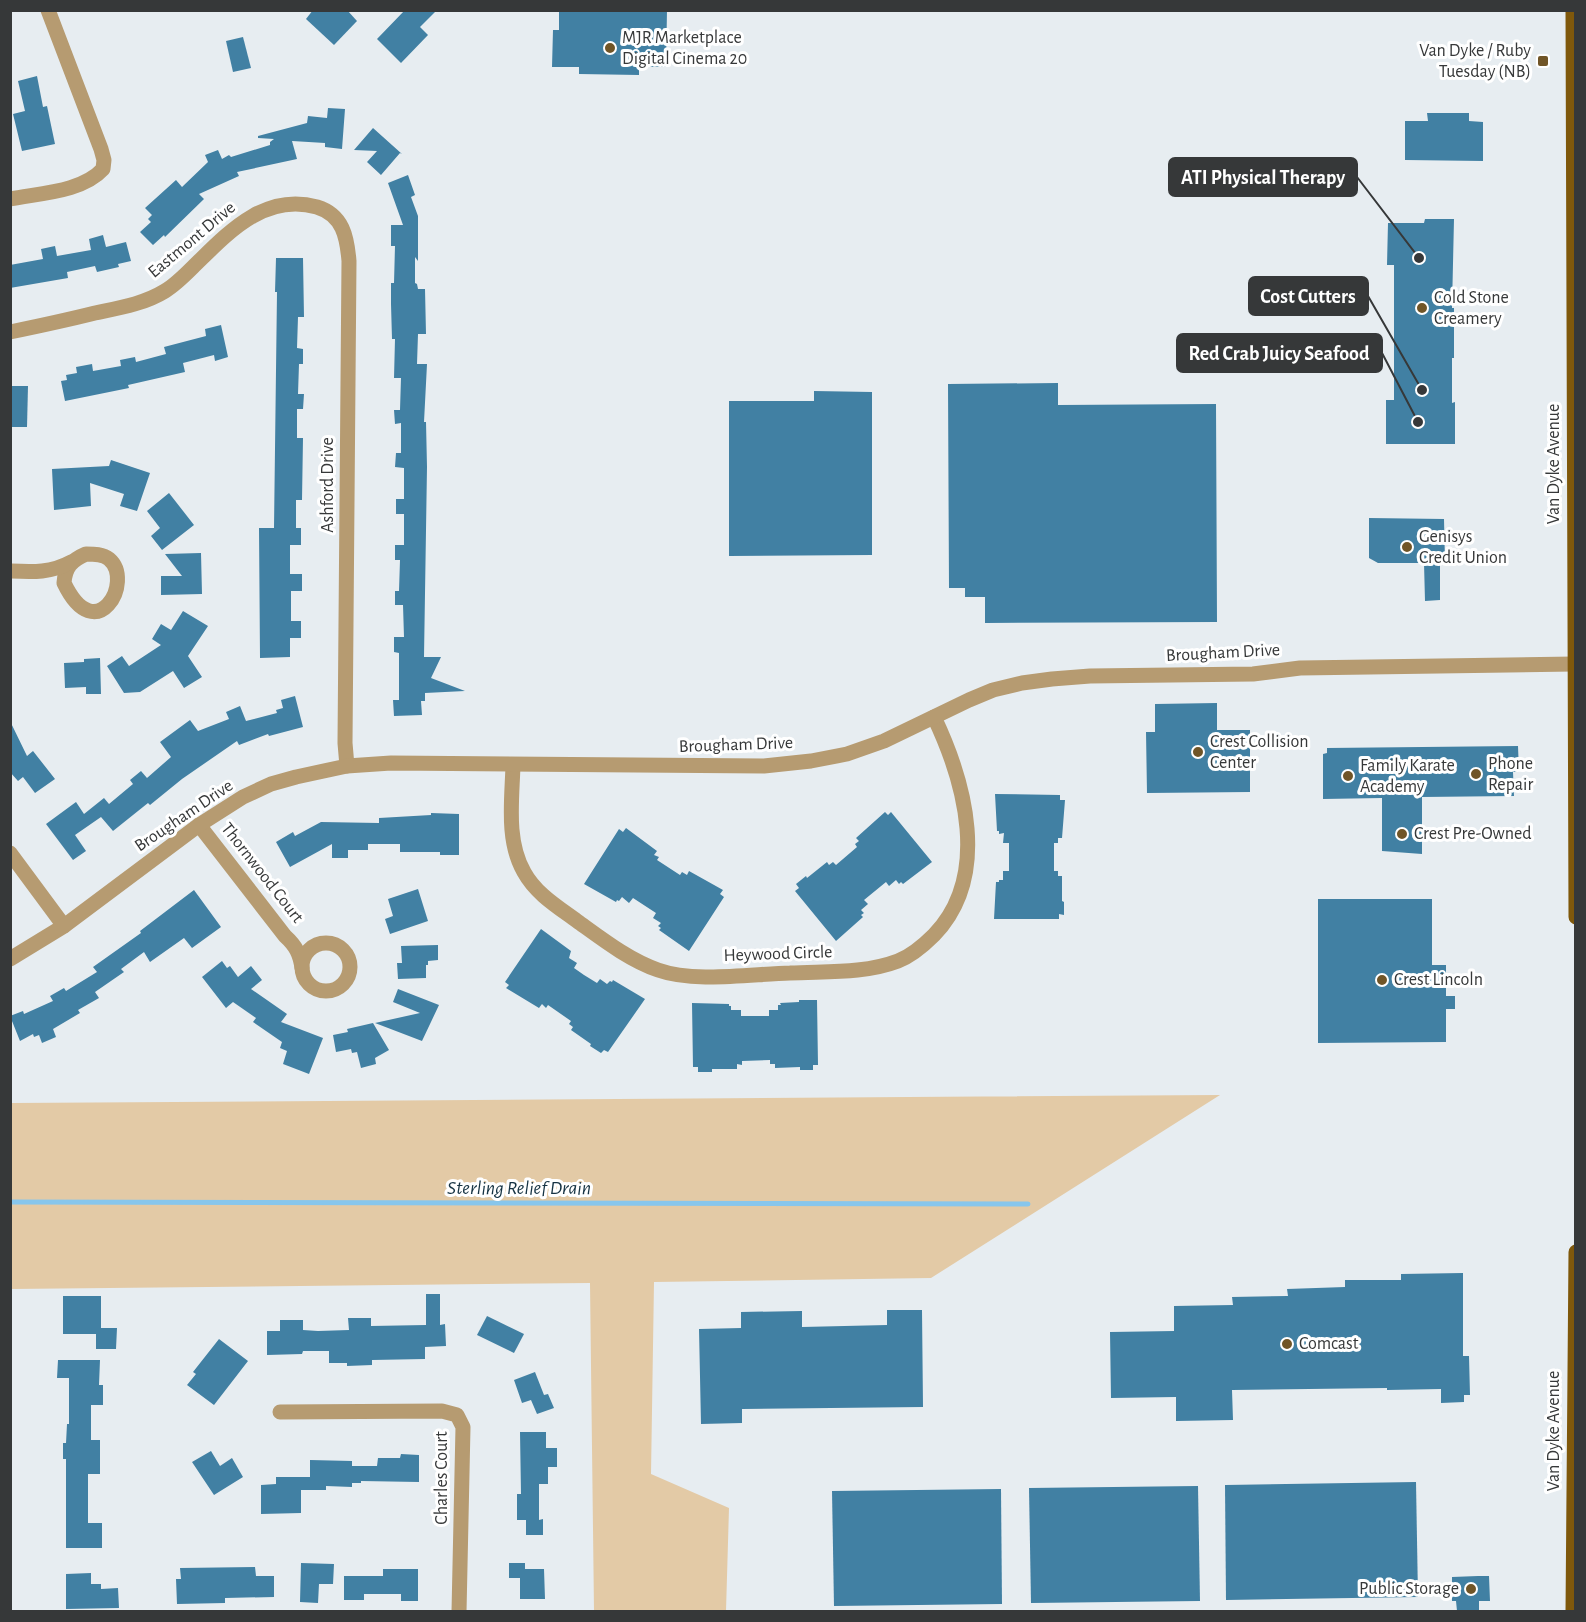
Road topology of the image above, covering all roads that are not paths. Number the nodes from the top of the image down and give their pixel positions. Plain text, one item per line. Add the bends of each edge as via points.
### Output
1 (48, 10) edge
2 (1573, 10) edge
3 (10, 199) edge
4 (329, 211) joint
5 (10, 332) edge
6 (1575, 361) edge
7 (1574, 554) edge
8 (71, 562) junction
9 (10, 571) edge
10 (45, 572) junction
11 (64, 583) junction
12 (1574, 664) edge
13 (934, 717) junction
14 (513, 765) junction
15 (347, 766) junction
16 (199, 825) junction
17 (10, 853) edge
18 (1575, 917) edge
19 (64, 926) junction
20 (294, 944) junction
21 (319, 944) junction
22 (10, 959) edge
23 (302, 968) junction
24 (1575, 1252) edge
25 (1575, 1411) edge
26 (280, 1412) dead end
27 (459, 1611) edge
28 (1573, 1611) edge

1 - 3 street via 101,149 103,169 68,188
2 - 6 main road, Van Dyke Avenue
4 - 5 street, Eastmont Drive via 306,204 281,205 260,212 232,229 166,291 123,307
4 - 15 street, Ashford Drive via 343,228 349,261
6 - 7 main road, Van Dyke Avenue
7 - 12 main road, Van Dyke Avenue
8 - 10 street
8 - 11 street
8 - 11 street via 86,554 105,556 116,576 116,594 102,610 86,610 77,604
9 - 10 street
10 - 11 street
12 - 13 street, Brougham Drive via 1090,676 993,690
12 - 18 main road, Van Dyke Avenue
13 - 14 street, Brougham Drive via 884,741 811,761 764,766
13 - 14 street, Heywood Circle via 964,802 965,876 949,916 928,941 898,961 859,969 691,976 659,971 623,953 555,906 525,875 512,829
14 - 15 street, Brougham Drive
15 - 16 street, Brougham Drive via 271,784
16 - 19 street, Brougham Drive
16 - 20 street, Thornwood Court
17 - 19 street
19 - 22 street, Brougham Drive
20 - 21 street, Thornwood Court
20 - 23 street, Thornwood Court
21 - 23 street via 306,953
21 - 23 street, Thornwood Court via 343,949 350,963 347,978 336,989 321,990 308,982
24 - 25 main road, Van Dyke Avenue
25 - 28 main road, Van Dyke Avenue
26 - 27 street, Charles Court via 457,1414 463,1427

